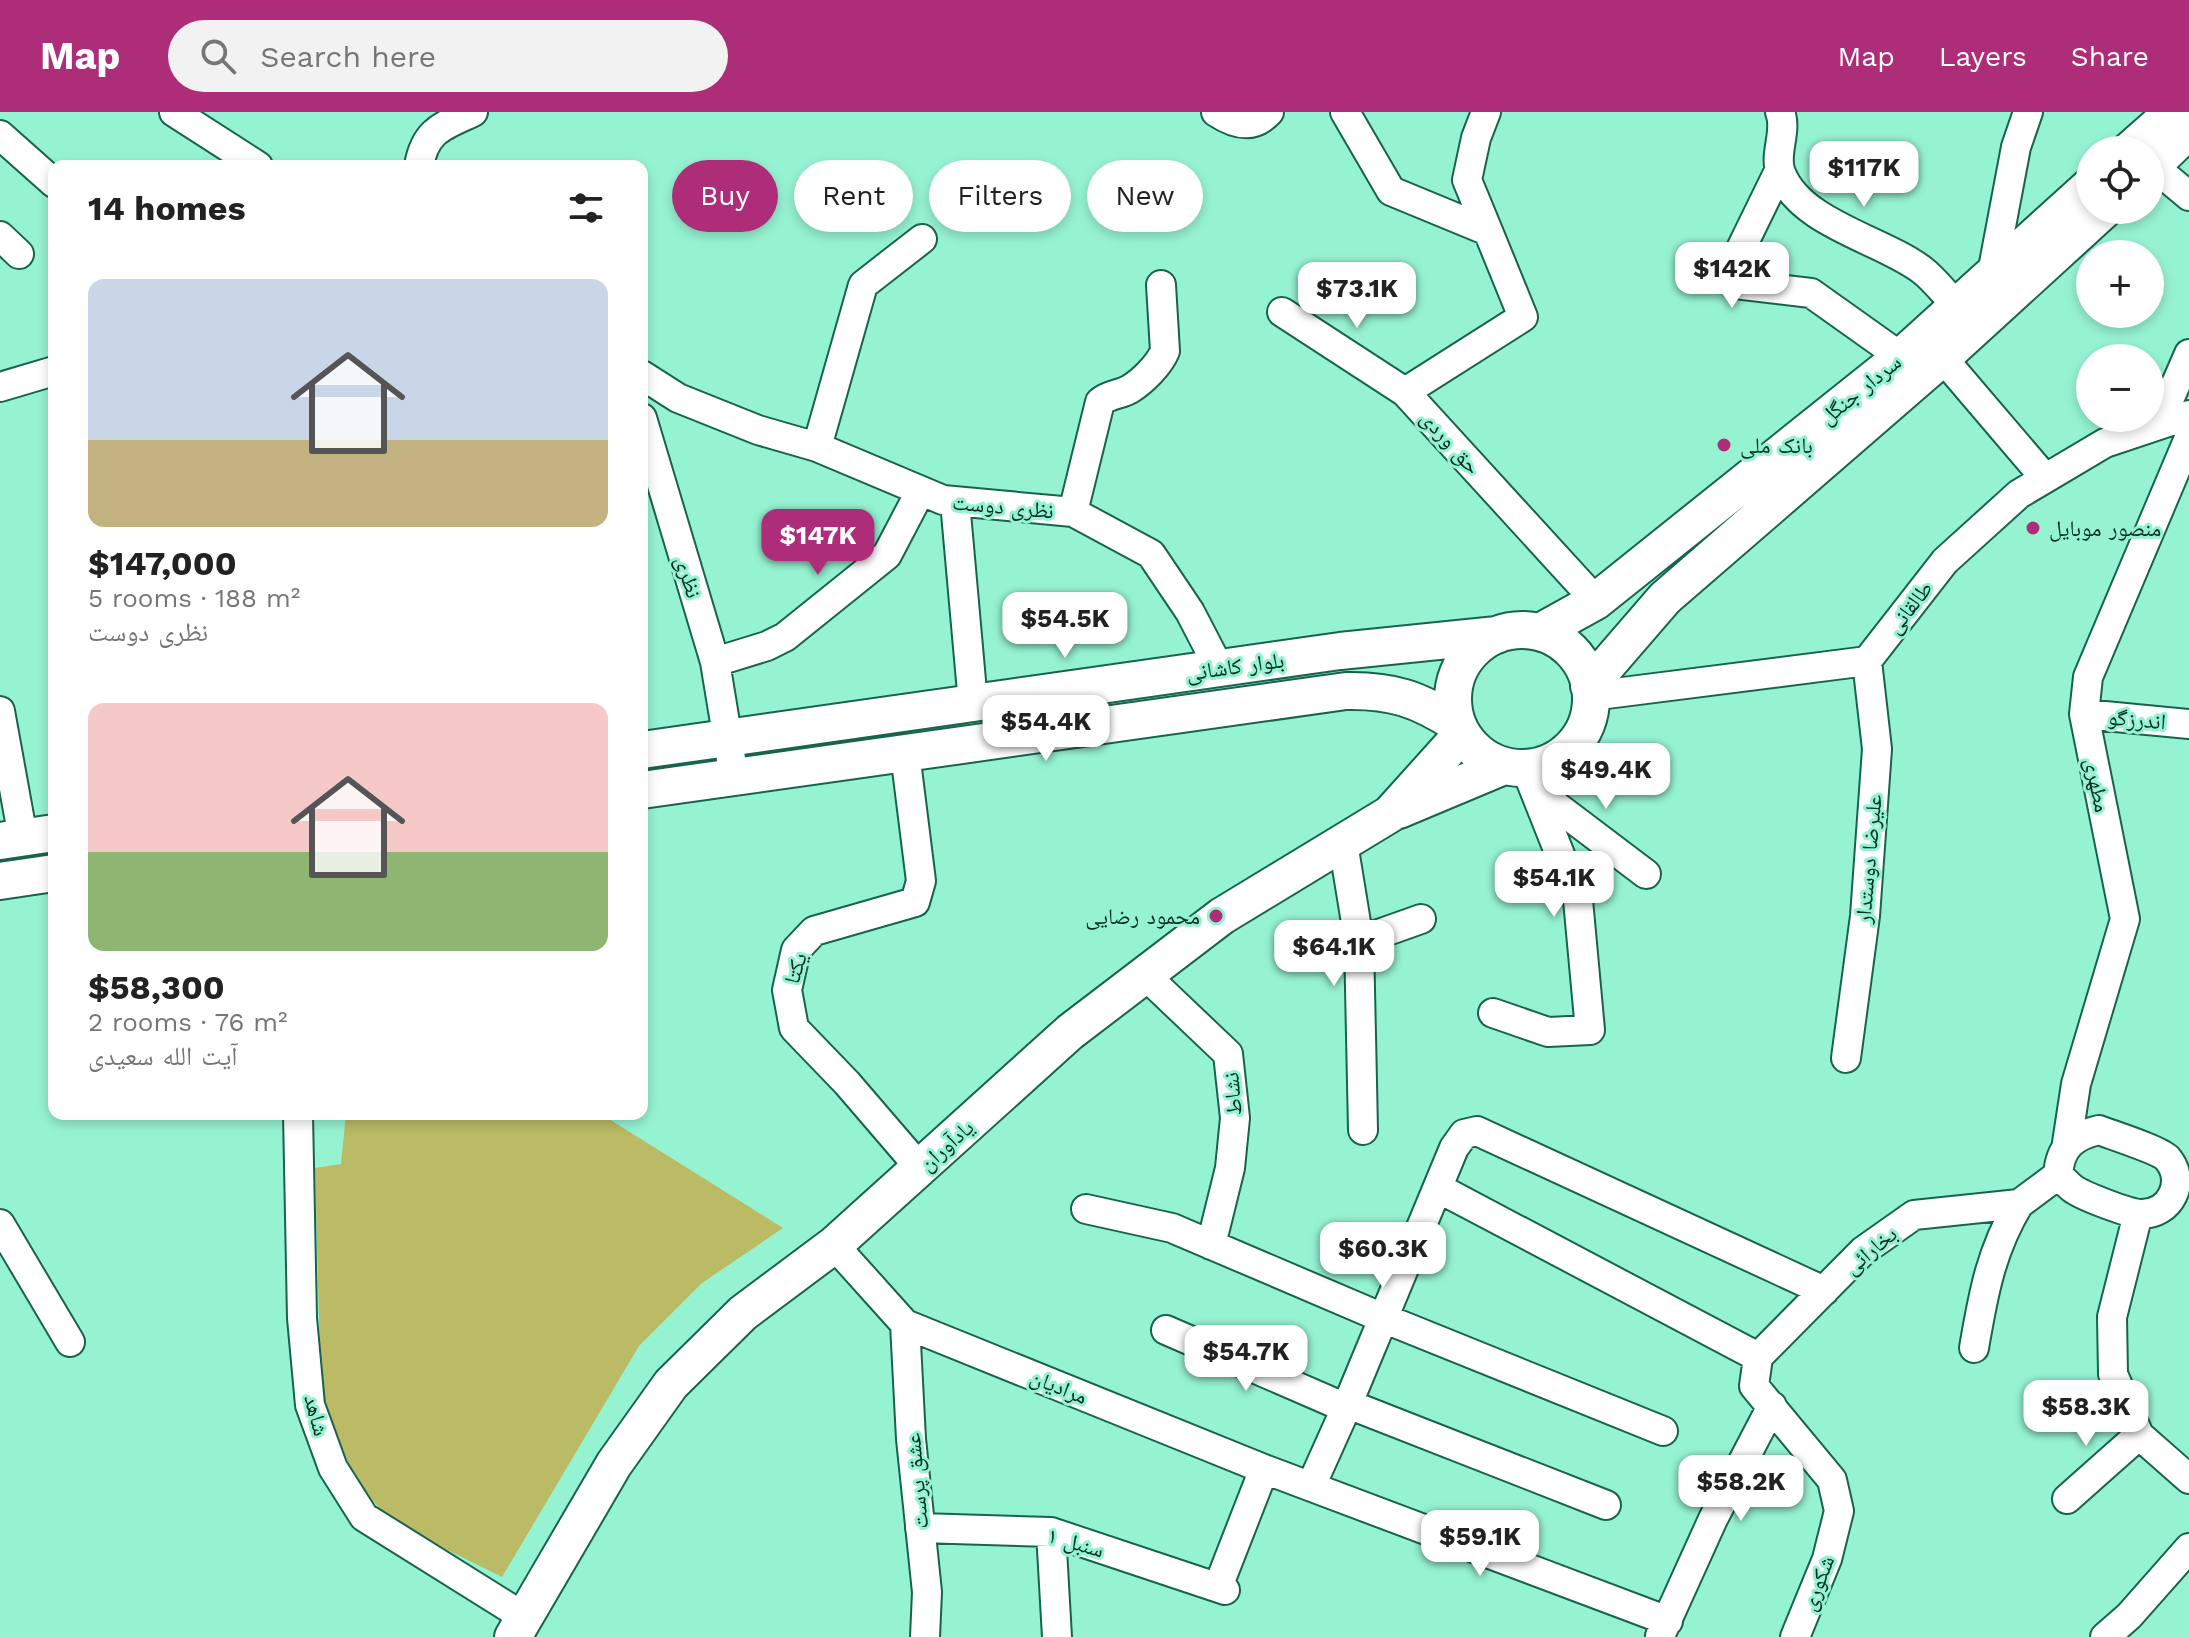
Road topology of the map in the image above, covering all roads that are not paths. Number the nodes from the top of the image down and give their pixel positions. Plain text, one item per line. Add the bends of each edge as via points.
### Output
1 (174, 112) edge
2 (473, 112) edge
3 (1216, 112) edge
4 (1269, 112) edge
5 (1345, 112) edge
6 (1486, 112) edge
7 (1780, 112) edge
8 (2028, 112) edge
9 (2173, 112) edge
10 (2189, 130) edge
11 (0, 135) edge
12 (2156, 136) edge
13 (2164, 144) edge
14 (249, 160) edge
15 (421, 160) edge
16 (1779, 171) junction
17 (2164, 175) edge
18 (48, 178) edge
19 (2189, 196) edge
20 (2076, 199) edge
21 (2086, 224) edge
22 (1488, 231) junction
23 (922, 239) dead end
24 (1992, 274) junction
25 (1161, 285) dead end
26 (1957, 306) junction
27 (1282, 312) dead end
28 (1922, 350) junction
29 (2189, 354) edge
30 (48, 373) edge
31 (648, 379) edge
32 (0, 387) edge
33 (1405, 392) junction
34 (2164, 411) edge
35 (2189, 415) edge
36 (2164, 423) edge
37 (2137, 432) edge
38 (648, 438) edge
39 (2189, 438) edge
40 (817, 447) junction
41 (2045, 478) junction
42 (920, 492) junction
43 (955, 502) junction
44 (1073, 512) junction
45 (1596, 601) junction
46 (1540, 632) junction
47 (1497, 635) junction
48 (1867, 661) junction
49 (715, 662) junction
50 (1219, 668) junction
51 (1590, 691) junction
52 (973, 703) junction
53 (0, 711) edge
54 (2084, 714) junction
55 (2189, 724) edge
56 (1459, 729) junction
57 (729, 738) junction
58 (648, 749) edge
59 (905, 753) junction
60 (1521, 775) junction
61 (734, 777) junction
62 (648, 789) edge
63 (1390, 814) junction
64 (26, 837) edge
65 (1343, 843) junction
66 (48, 874) edge
67 (1646, 874) dead end
68 (0, 881) edge
69 (1421, 919) dead end
70 (1359, 941) junction
71 (1145, 975) junction
72 (1493, 1013) dead end
73 (1846, 1058) dead end
74 (298, 1120) edge
75 (1363, 1130) dead end
76 (2067, 1143) junction
77 (920, 1168) junction
78 (2182, 1169) edge
79 (2058, 1175) junction
80 (1438, 1188) junction
81 (2019, 1204) junction
82 (1086, 1209) dead end
83 (2138, 1214) junction
84 (0, 1224) edge
85 (834, 1245) junction
86 (1211, 1245) junction
87 (1824, 1291) junction
88 (1383, 1318) junction
89 (905, 1324) junction
90 (1166, 1330) dead end
91 (70, 1342) dead end
92 (1974, 1348) dead end
93 (1758, 1357) junction
94 (1347, 1406) junction
95 (1772, 1406) junction
96 (1663, 1431) dead end
97 (2139, 1435) junction
98 (1264, 1469) junction
99 (2189, 1479) edge
100 (1311, 1486) junction
101 (2067, 1499) dead end
102 (1606, 1505) dead end
103 (920, 1528) junction
104 (1051, 1532) junction
105 (2189, 1548) edge
106 (518, 1627) edge
107 (1664, 1629) edge
108 (925, 1637) edge
109 (1057, 1637) edge
110 (1795, 1637) edge
111 (2105, 1637) edge

1 - 14 street
2 - 15 street via 436,129
3 - 4 street via 1249,125
5 - 22 street via 1391,191
6 - 22 street via 1467,180
7 - 16 street via 1784,121
8 - 24 street via 2016,147
9 - 12 main road
10 - 13 main road
11 - 18 street
16 - 26 street via 1810,209 1922,270
16 - 28 street via 1735,261 1735,284 1811,293
17 - 19 street
20 - 24 main road, سردار جنگل
21 - 28 main road, سردار جنگل
22 - 33 street via 1523,317
23 - 40 street via 863,285
24 - 26 main road, سردار جنگل
25 - 44 street via 1165,351 1129,389 1100,402
26 - 28 main road, سردار جنگل
27 - 33 street, حق وردی
28 - 41 street
28 - 45 main road, سردار جنگل
28 - 51 main road, سردار جنگل via 1665,598
29 - 34 street
30 - 32 street
31 - 40 street, نظری دوست via 678,398
33 - 45 street, حق وردی
35 - 36 street, طالقانی
37 - 41 street, طالقانی via 2105,443
38 - 49 street, نظری
39 - 54 street, مطهری via 2088,677
40 - 42 street, نظری دوست
41 - 48 street, طالقانی via 2019,494 1945,561
42 - 43 street, نظری دوست
42 - 49 street via 887,555 785,637
43 - 44 street, نظری دوست
43 - 52 street
44 - 50 street, نظری دوست via 1151,554
45 - 46 main road, سردار جنگل
46 - 47 main road
46 - 51 main road via 1576,656
47 - 50 main road, بلوار کاشانی
47 - 56 main road via 1463,662 1454,682 1452,703
48 - 51 street
48 - 73 street, علیرضا دوستدار via 1877,749 1865,916
49 - 57 street, نظری
50 - 52 main road, بلوار کاشانی
51 - 60 main road via 1589,717 1580,737 1566,753
52 - 57 main road, بلوار کاشانی
53 - 64 street
54 - 55 street, اندرزگو
54 - 76 street, مطهری via 2125,919 2076,1084
56 - 59 main road, بلوار کاشانی via 1405,697 1376,690 1346,691
56 - 60 main road via 1484,758
56 - 63 main road, یادآوران
57 - 58 main road, بلوار کاشانی
57 - 61 street, نظری
59 - 61 main road, بلوار کاشانی
59 - 77 street, یکتا via 921,881 915,902 814,931 796,950 787,990 794,1028
60 - 63 main road
60 - 67 street
60 - 72 street via 1578,900 1590,1030 1548,1032
61 - 62 main road, بلوار کاشانی
63 - 65 main road, یادآوران
65 - 70 street
65 - 71 main road, یادآوران via 1222,916
66 - 68 main road
69 - 70 street
70 - 75 street
71 - 77 main road, یادآوران via 1070,1032
71 - 86 street, نشاط via 1228,1054 1235,1118 1230,1168
74 - 106 street, شاهد via 302,1318 310,1405 333,1468 364,1517
76 - 78 street via 2099,1130 2165,1156
76 - 79 street, مطهری
77 - 85 main road, یادآوران
78 - 83 street via 2171,1201 2153,1213
79 - 81 street
79 - 83 street via 2073,1189
80 - 87 street via 1454,1148 1464,1134 1477,1131
80 - 88 street
80 - 93 street
81 - 87 street, بخارائی via 1914,1215 1863,1251
81 - 92 street via 1989,1270
82 - 86 street via 1172,1228
83 - 97 street via 2112,1317 2113,1374
84 - 91 street
85 - 89 street, مرادیان
85 - 106 main road, یادآوران via 743,1313 671,1384 614,1464
86 - 88 street
87 - 93 street, بخارائی
88 - 94 street
88 - 96 street
89 - 98 street, مرادیان
89 - 103 street, عشق پرست
90 - 94 street
93 - 95 street via 1754,1386
94 - 100 street
94 - 102 street
95 - 107 street
95 - 110 street, شکوری via 1832,1480 1839,1511 1827,1559
97 - 99 street
97 - 101 street
98 - 100 street, مرادیان
98 - 104 street, سنبل ۱ via 1221,1588
100 - 107 street, مرادیان
103 - 104 street, سنبل ۱
103 - 108 street, عشق پرست via 927,1592
104 - 109 street
105 - 111 street

